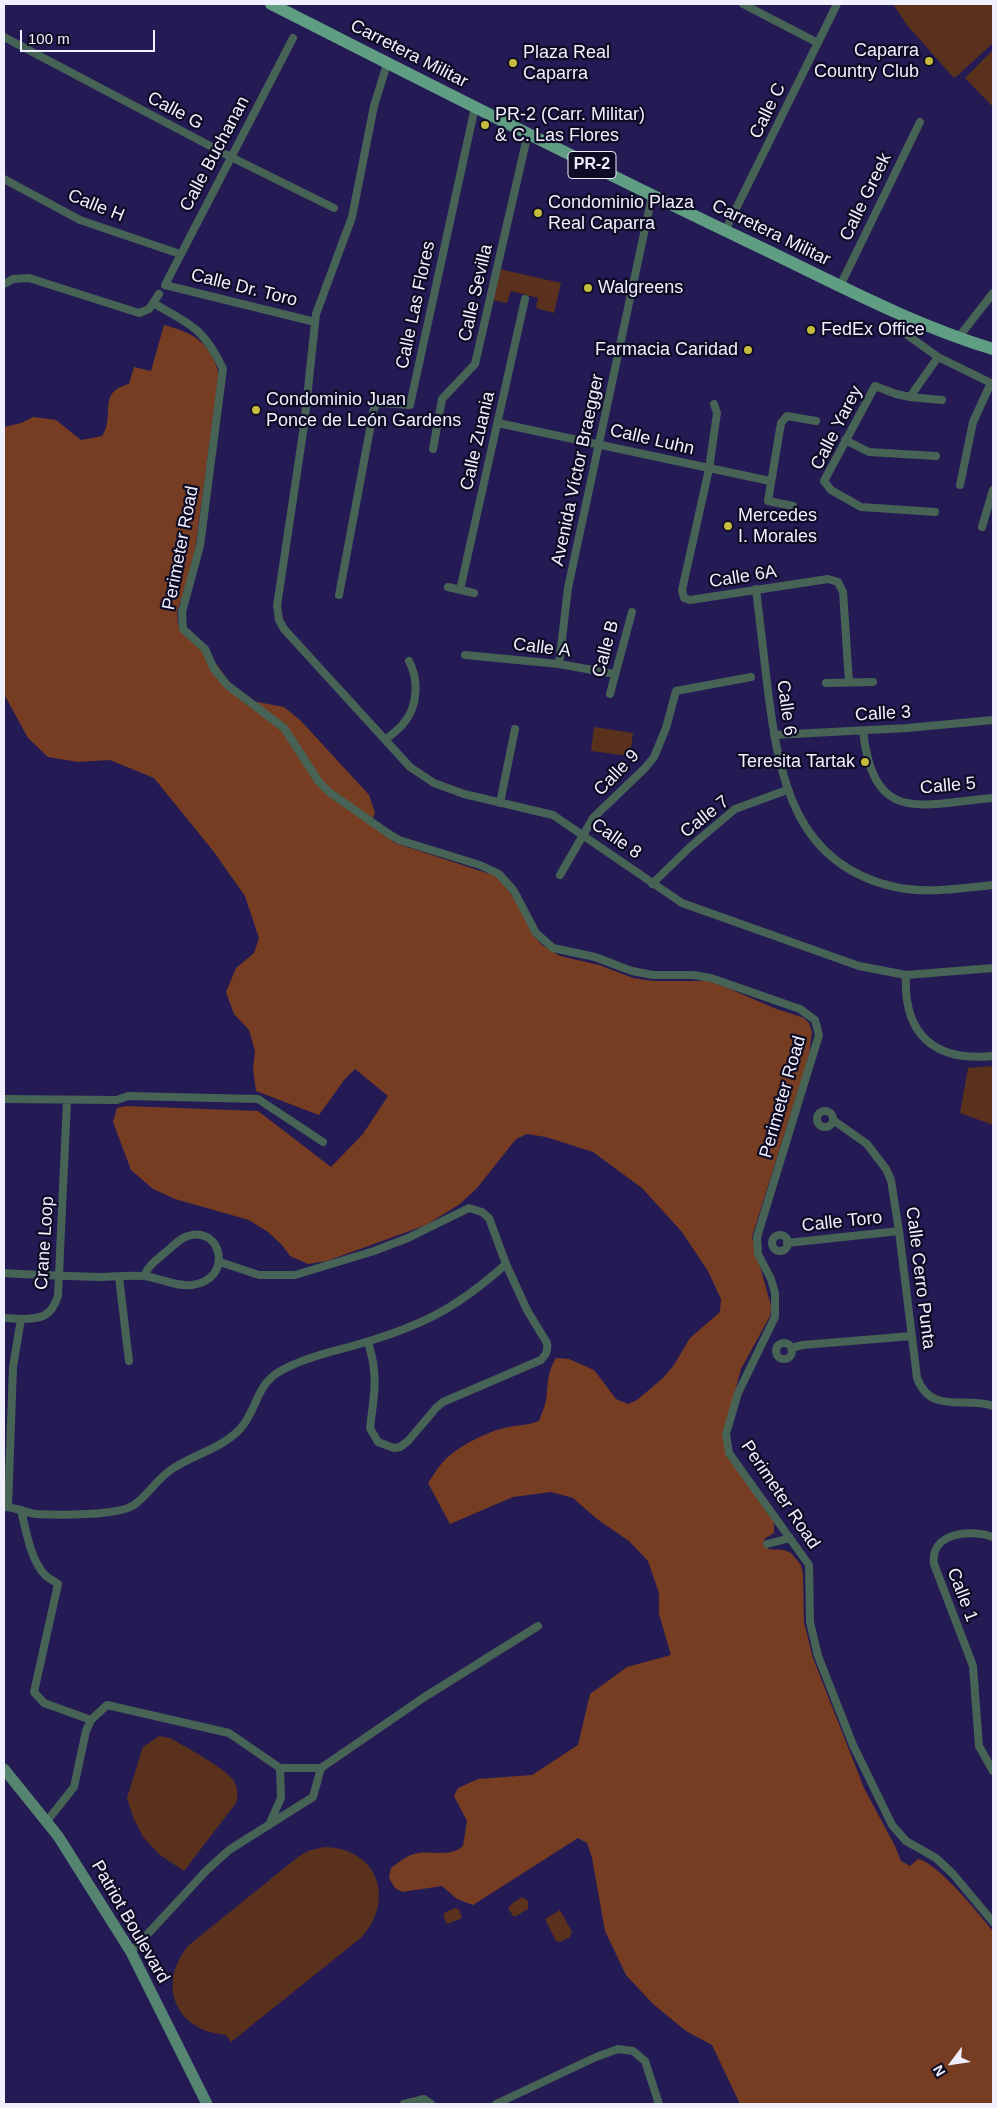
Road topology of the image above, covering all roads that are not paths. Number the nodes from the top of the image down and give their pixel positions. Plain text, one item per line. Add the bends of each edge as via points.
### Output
1 (271, 4) edge
2 (743, 4) edge
3 (837, 4) edge
4 (4, 37) edge
5 (293, 38) dead end
6 (818, 43) junction
7 (387, 64) junction
8 (475, 106) junction
9 (920, 122) dead end
10 (528, 133) junction
11 (231, 157) junction
12 (4, 179) edge
13 (652, 196) junction
14 (334, 208) dead end
15 (726, 231) junction
16 (180, 254) junction
17 (4, 284) edge
18 (166, 285) joint
19 (840, 286) junction
20 (159, 294) dead end
21 (993, 294) edge
22 (525, 299) dead end
23 (153, 303) junction
24 (906, 317) junction
25 (315, 322) junction
26 (958, 338) junction
27 (993, 349) edge
28 (938, 357) junction
29 (992, 383) edge
30 (910, 397) junction
31 (942, 400) dead end
32 (714, 404) dead end
33 (816, 421) dead end
34 (498, 423) junction
35 (845, 440) junction
36 (599, 444) junction
37 (433, 449) dead end
38 (936, 456) dead end
39 (709, 468) junction
40 (770, 481) junction
41 (960, 485) dead end
42 (993, 490) edge
43 (793, 506) dead end
44 (935, 512) dead end
45 (982, 527) dead end
46 (448, 587) dead end
47 (756, 589) junction
48 (460, 590) junction
49 (474, 593) dead end
50 (339, 595) dead end
51 (632, 612) dead end
52 (465, 655) dead end
53 (409, 661) dead end
54 (559, 664) junction
55 (615, 674) junction
56 (751, 677) dead end
57 (849, 682) junction
58 (873, 682) dead end
59 (826, 683) dead end
60 (610, 694) dead end
61 (993, 720) edge
62 (515, 729) dead end
63 (863, 730) junction
64 (774, 735) junction
65 (385, 740) junction
66 (787, 790) junction
67 (993, 798) edge
68 (500, 803) junction
69 (583, 834) junction
70 (560, 875) dead end
71 (652, 884) junction
72 (993, 885) edge
73 (993, 968) edge
74 (906, 975) junction
75 (993, 1056) edge
76 (4, 1099) edge
77 (67, 1101) junction
78 (833, 1120) dead end
79 (323, 1142) dead end
80 (899, 1231) junction
81 (787, 1243) dead end
82 (220, 1262) junction
83 (506, 1264) junction
84 (4, 1273) edge
85 (60, 1276) junction
86 (144, 1276) junction
87 (119, 1277) junction
88 (4, 1318) edge
89 (20, 1319) junction
90 (912, 1336) junction
91 (368, 1342) junction
92 (791, 1348) dead end
93 (129, 1361) dead end
94 (993, 1406) edge
95 (6, 1507) edge
96 (22, 1510) junction
97 (993, 1537) edge
98 (790, 1538) junction
99 (767, 1544) dead end
100 (538, 1626) dead end
101 (91, 1720) junction
102 (280, 1768) junction
103 (321, 1768) junction
104 (4, 1769) edge
105 (993, 1771) edge
106 (47, 1822) junction
107 (268, 1825) junction
108 (993, 1922) edge
109 (132, 1952) junction
110 (207, 2104) edge
111 (404, 2104) edge
112 (431, 2104) edge
113 (496, 2104) edge
114 (659, 2104) edge

1 - 7 main road, Carretera Militar / PR-2
2 - 6 street
3 - 6 street, Calle C
4 - 11 street, Calle G
5 - 11 street, Calle Buchanan
6 - 15 street, Calle C
7 - 8 main road, Carretera Militar / PR-2
7 - 25 street via 374,106 352,217
8 - 10 main road, Carretera Militar / PR-2
8 - 50 street, Calle Las Flores via 410,405 382,403 374,408
9 - 19 street, Calle Greek
10 - 13 main road, Carretera Militar / PR-2
10 - 37 street, Calle Sevilla via 475,364 442,399
11 - 14 street, Calle G
11 - 16 street, Calle Buchanan
12 - 16 street, Calle H via 80,220
13 - 15 main road, Carretera Militar / PR-2
13 - 36 street, Avenida Víctor Braegger
15 - 19 main road, Carretera Militar / PR-2
16 - 18 street, Calle Buchanan
17 - 23 street via 13,279 29,278 139,313
18 - 25 street, Calle Dr. Toro
19 - 24 main road, Carretera Militar / PR-2
20 - 23 street
21 - 26 street
22 - 34 street, Calle Zuania
23 - 98 street, Perimeter Road via 196,327 213,347 223,369 200,546 182,622 183,629 205,649 214,669 227,685 284,728 329,792 389,834 398,840 499,874 514,891 536,933 553,948 653,975 711,978 800,1009 815,1020 819,1035 757,1237 758,1254 775,1293 775,1317 738,1393 726,1434 728,1453
24 - 26 main road, Carretera Militar / PR-2
24 - 28 street via 904,332
25 - 65 street, Calle 8 via 304,426 277,606 279,620 288,635
26 - 27 main road, Carretera Militar / PR-2
28 - 29 street
28 - 30 street
29 - 41 street via 973,422
30 - 31 street
30 - 35 street, Calle Yarey via 874,386
32 - 39 street via 717,413
33 - 40 street via 787,416 782,420
34 - 36 street, Calle Luhn
34 - 48 street, Calle Zuania
35 - 38 street via 869,452
35 - 44 street, Calle Yarey via 824,480 831,490 861,507
36 - 39 street, Calle Luhn
36 - 54 street, Avenida Víctor Braegger via 568,588
39 - 40 street, Calle Luhn
39 - 47 street, Calle 6A via 682,590 684,598 690,600
40 - 43 street via 768,501
42 - 45 street
46 - 48 street
47 - 57 street, Calle 6A via 828,579 838,582 843,592
47 - 64 street, Calle 6
48 - 49 street
51 - 55 street, Calle B
52 - 54 street, Calle A
53 - 65 street via 415,673 416,686 412,708 402,725
54 - 55 street, Calle A
55 - 60 street, Calle B
56 - 69 street, Calle 9 via 676,691 660,746 646,768 593,818
57 - 58 street
57 - 59 street
61 - 63 street, Calle 3
62 - 68 street
63 - 64 street, Calle 3
63 - 67 street, Calle 5 via 869,767 891,798 914,805
64 - 66 street, Calle 6
65 - 68 street, Calle 8 via 410,767 434,783
66 - 71 street, Calle 7 via 734,809
66 - 72 street, Calle 6 via 804,826 815,840 854,872 897,888 929,890
68 - 69 street, Calle 8 via 553,815
69 - 70 street, Calle 9
69 - 71 street, Calle 8
71 - 74 street, Calle 8 via 682,903 858,966
73 - 74 street, Calle 8
74 - 75 street via 908,1012 932,1044 952,1055
76 - 77 street
77 - 79 street via 117,1100 128,1096 258,1099
77 - 85 street, Crane Loop
78 - 80 street, Calle Cerro Punta via 867,1144 886,1169 894,1194
80 - 81 street, Calle Toro
80 - 90 street, Calle Cerro Punta
82 - 83 street via 259,1275 295,1275 408,1238 469,1208 489,1218
82 - 86 street via 208,1280 196,1285 181,1285
82 - 86 street via 218,1250 211,1240 199,1235 187,1236 153,1263
83 - 91 street via 443,1312
83 - 91 street via 547,1343 545,1356 444,1402 400,1447 383,1444 371,1433 376,1378
84 - 85 street
85 - 87 street
85 - 89 street, Crane Loop via 56,1304 49,1313 37,1319
86 - 87 street
87 - 93 street
88 - 89 street, Crane Loop
89 - 95 street
90 - 92 street
90 - 94 street, Calle Cerro Punta via 917,1378 930,1396 948,1403 982,1402
91 - 96 street via 302,1362 276,1374 260,1390 242,1427 234,1436 172,1469 126,1509 51,1514
95 - 96 street
96 - 101 street via 37,1563 45,1575 58,1584 34,1692 44,1703
97 - 105 street, Calle 1 via 971,1533 953,1535 935,1547 933,1555 972,1666 979,1746
98 - 99 street
98 - 108 street, Perimeter Road via 809,1565 810,1622 818,1656 853,1746 892,1825 906,1841 936,1858 953,1874
100 - 103 street via 416,1702
101 - 102 street via 107,1705 228,1733
101 - 106 street via 74,1787
102 - 103 street
102 - 107 street via 281,1798
103 - 107 street via 314,1797
104 - 106 street, Patriot Boulevard
106 - 109 street, Patriot Boulevard
107 - 109 street via 228,1850
109 - 110 street, Patriot Boulevard
111 - 112 street via 424,2099
113 - 114 street via 618,2049 633,2051 645,2061

